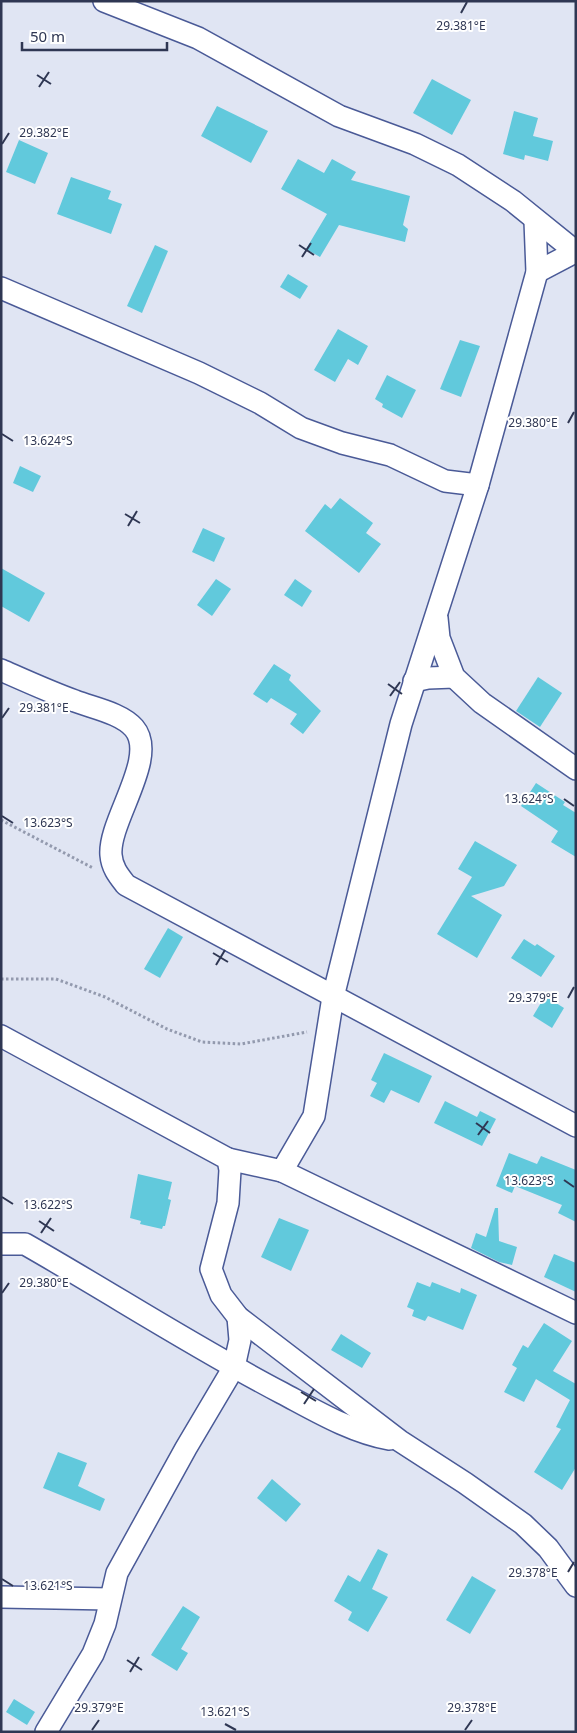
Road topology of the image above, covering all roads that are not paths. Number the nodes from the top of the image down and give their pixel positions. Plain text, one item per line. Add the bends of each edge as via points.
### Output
1 (104, 1) edge
2 (535, 221) junction
3 (576, 252) edge
4 (537, 272) junction
5 (1, 288) edge
6 (445, 481) junction
7 (478, 485) junction
8 (467, 518) junction
9 (436, 614) junction
10 (1, 670) edge
11 (454, 677) junction
12 (414, 681) junction
13 (576, 769) edge
14 (333, 998) junction
15 (364, 1014) junction
16 (327, 1028) junction
17 (1, 1036) edge
18 (576, 1126) edge
19 (228, 1159) junction
20 (282, 1171) junction
21 (1, 1244) edge
22 (576, 1313) edge
23 (238, 1317) junction
24 (234, 1368) junction
25 (400, 1441) junction
26 (576, 1586) edge
27 (1, 1598) edge
28 (110, 1599) junction
29 (46, 1732) edge

1 - 2 street via 198,38 339,116 415,144 458,165 513,201
2 - 3 street
2 - 4 street
3 - 4 street
4 - 7 street
5 - 6 street via 200,373 301,428 390,455
6 - 7 street
6 - 8 street
7 - 8 street
8 - 9 street
9 - 11 street via 439,638
9 - 12 street
10 - 14 street via 116,716 134,728 141,742 140,761 114,834 111,855 116,873 126,885
11 - 12 street
11 - 13 street via 482,703
12 - 14 street via 400,724
14 - 15 street
14 - 16 street
15 - 16 street
15 - 18 street
16 - 20 street via 314,1116
17 - 19 street
19 - 20 street
19 - 23 street via 228,1203 211,1269 222,1294
20 - 22 street
21 - 24 street via 26,1244
23 - 24 street via 240,1340
23 - 25 street
24 - 25 street via 325,1415 371,1435
24 - 28 street via 134,1541 117,1573
25 - 26 street via 523,1524 548,1548
27 - 28 street
28 - 29 street via 105,1624 93,1654

